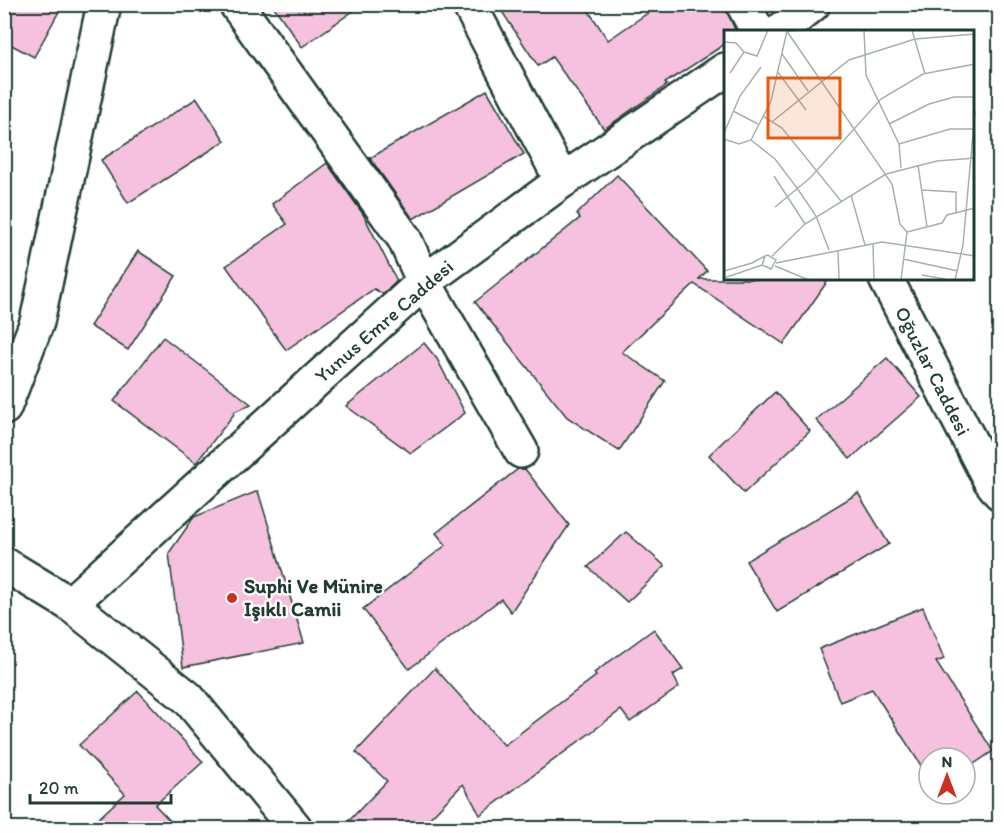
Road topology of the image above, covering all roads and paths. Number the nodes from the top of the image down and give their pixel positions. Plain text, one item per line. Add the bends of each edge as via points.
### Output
1 (104, 4) edge
2 (236, 4) edge
3 (469, 4) edge
4 (743, 4) edge
5 (813, 4) edge
6 (757, 30) edge
7 (781, 30) edge
8 (724, 71) edge
9 (562, 181) junction
10 (887, 280) edge
11 (424, 282) junction
12 (4, 408) edge
13 (521, 451) dead end
14 (999, 493) edge
15 (4, 564) edge
16 (70, 604) junction
17 (295, 828) edge

1 - 12 street via 36,322
2 - 11 street via 404,238
3 - 9 street
4 - 6 street
5 - 7 street
8 - 9 street, Yunus Emre Caddesi
9 - 11 street, Yunus Emre Caddesi
10 - 14 street, Oğuzlar Caddesi
11 - 13 street
11 - 16 street, Yunus Emre Caddesi
15 - 16 street
16 - 17 street via 188,698

